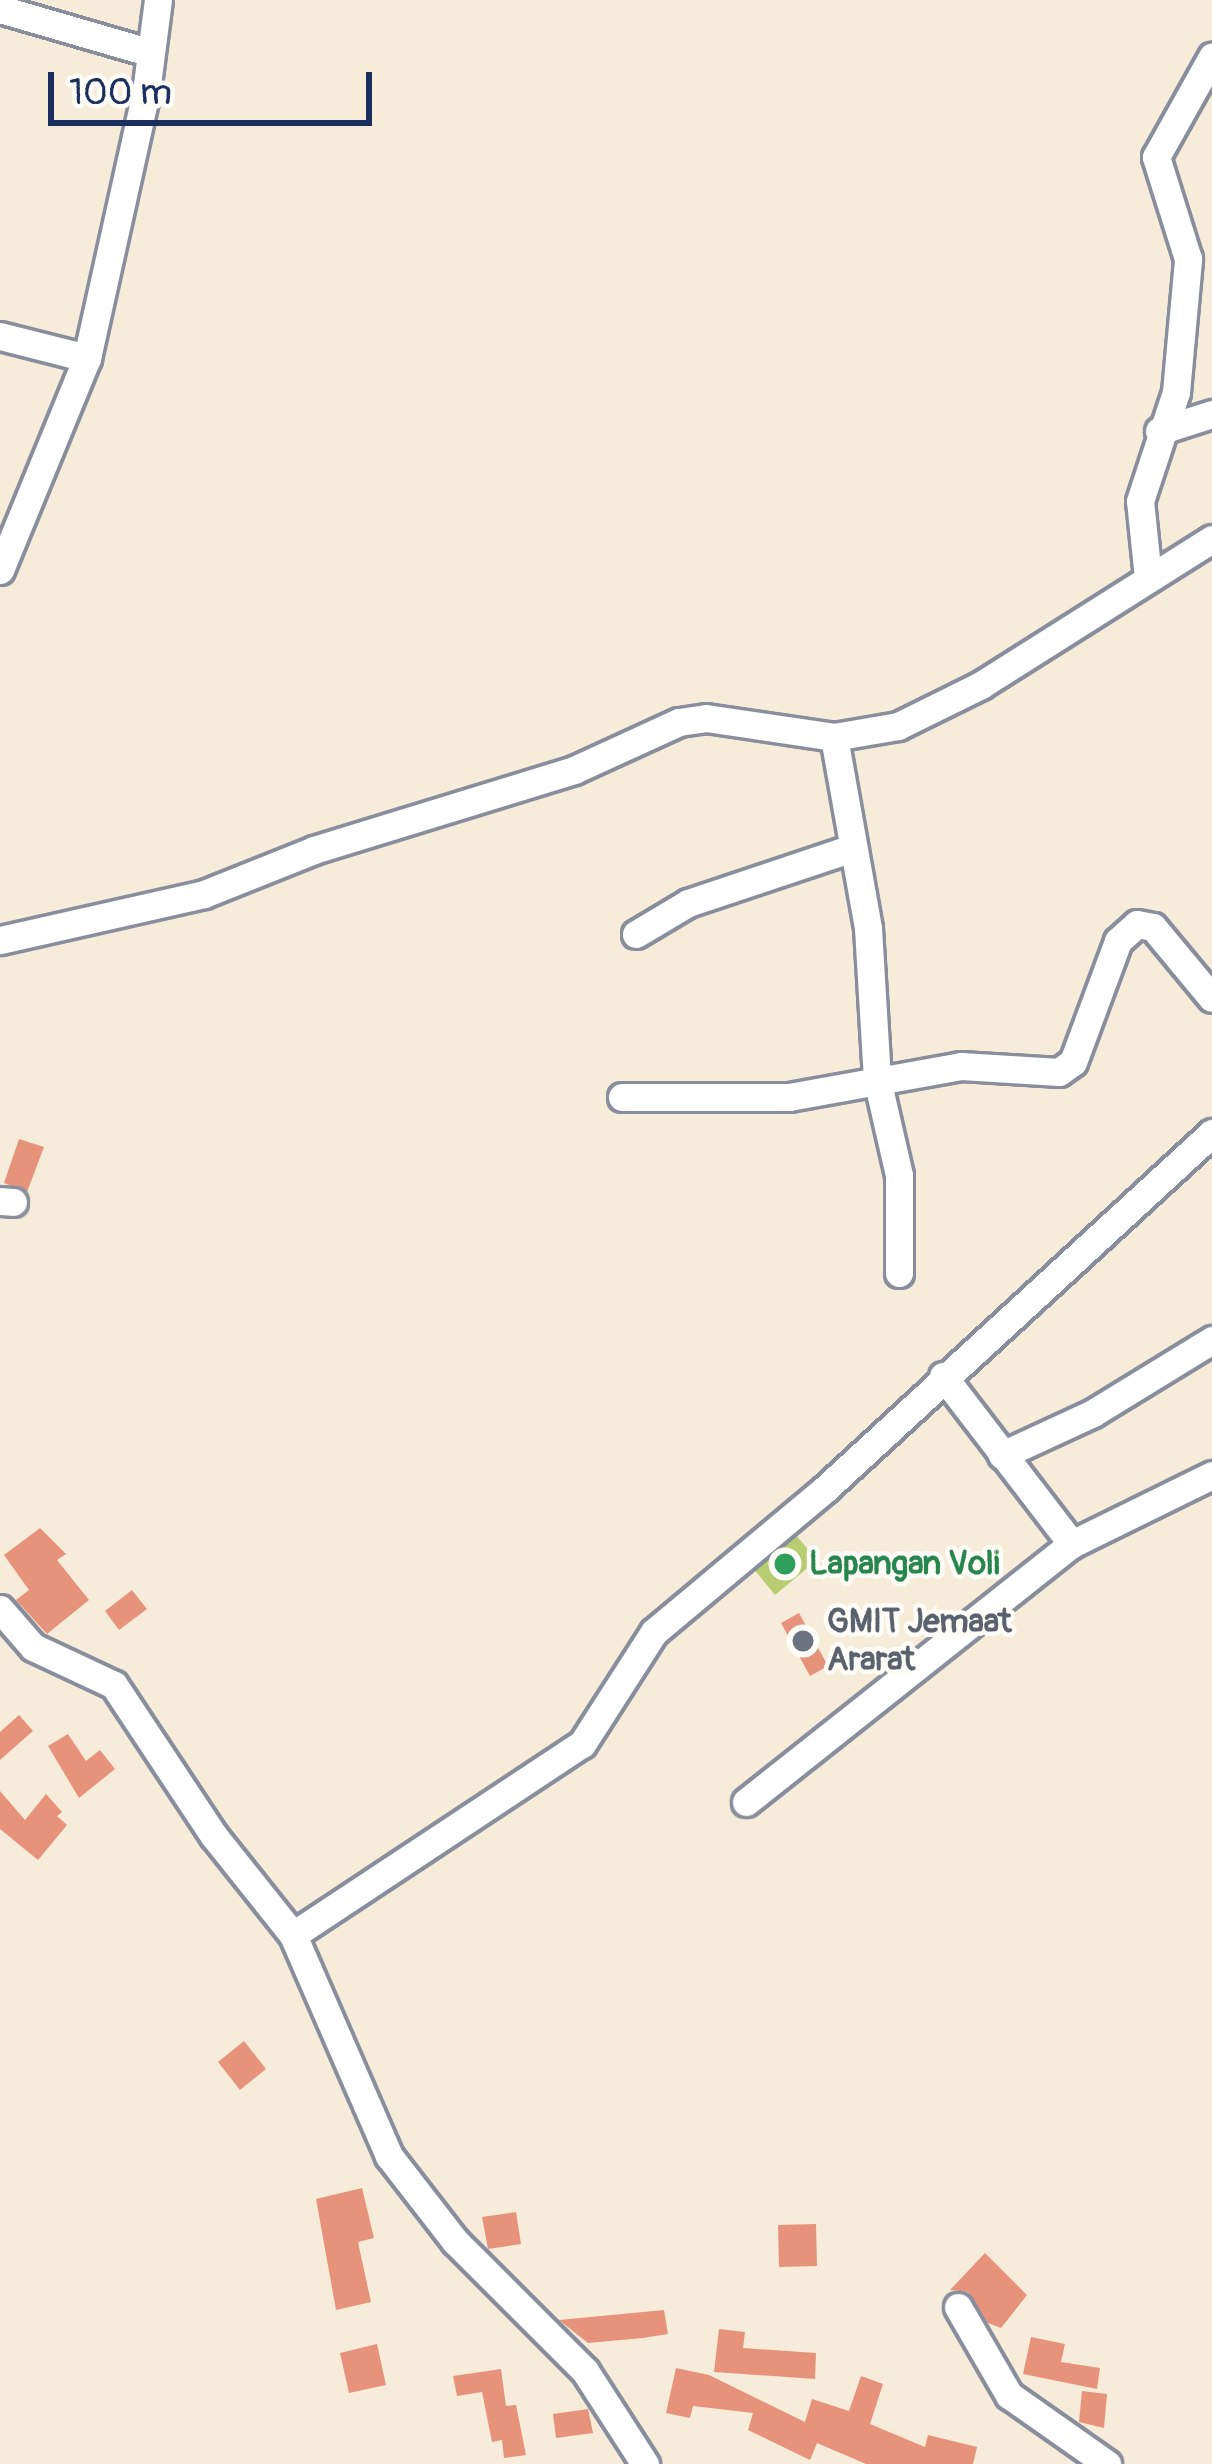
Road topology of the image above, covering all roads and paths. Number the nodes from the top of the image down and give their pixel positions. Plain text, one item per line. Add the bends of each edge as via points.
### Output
1 (158, 0) edge
2 (0, 9) edge
3 (151, 53) junction
4 (1212, 57) edge
5 (0, 336) edge
6 (87, 358) junction
7 (1212, 414) edge
8 (1160, 431) junction
9 (0, 487) edge
10 (30, 495) junction
11 (1212, 539) edge
12 (0, 570) edge
13 (1148, 578) junction
14 (834, 737) junction
15 (852, 848) junction
16 (636, 934) dead end
17 (0, 940) edge
18 (1212, 998) edge
19 (878, 1079) junction
20 (622, 1096) dead end
21 (1212, 1132) edge
22 (899, 1273) dead end
23 (1212, 1340) edge
24 (943, 1376) junction
25 (1002, 1454) junction
26 (1212, 1475) edge
27 (1072, 1544) junction
28 (0, 1609) edge
29 (746, 1802) dead end
30 (293, 1935) junction
31 (958, 2307) dead end
32 (644, 2464) edge
33 (1107, 2464) edge

1 - 3 street
2 - 3 street
3 - 6 street
4 - 8 street via 1156,157 1188,259 1176,392
5 - 6 street
6 - 10 street
7 - 8 street
8 - 13 street via 1140,501
9 - 10 street
10 - 12 street
11 - 13 street
13 - 14 street via 926,715
14 - 15 street
14 - 17 street via 706,718 679,722 574,770 314,850 204,894
15 - 16 street via 688,903
15 - 19 street via 868,928
18 - 19 street via 1153,927 1137,924 1118,941 1064,1070 961,1066
19 - 20 street via 767,1098
19 - 22 street via 899,1175
21 - 24 street
23 - 25 street via 1093,1413
24 - 25 street
24 - 30 street via 825,1489 654,1632 582,1744
25 - 27 street
26 - 27 street
27 - 29 street
28 - 30 street via 33,1647 114,1685 214,1836
30 - 32 street via 389,2156 455,2241 585,2371
31 - 33 street via 1009,2396

